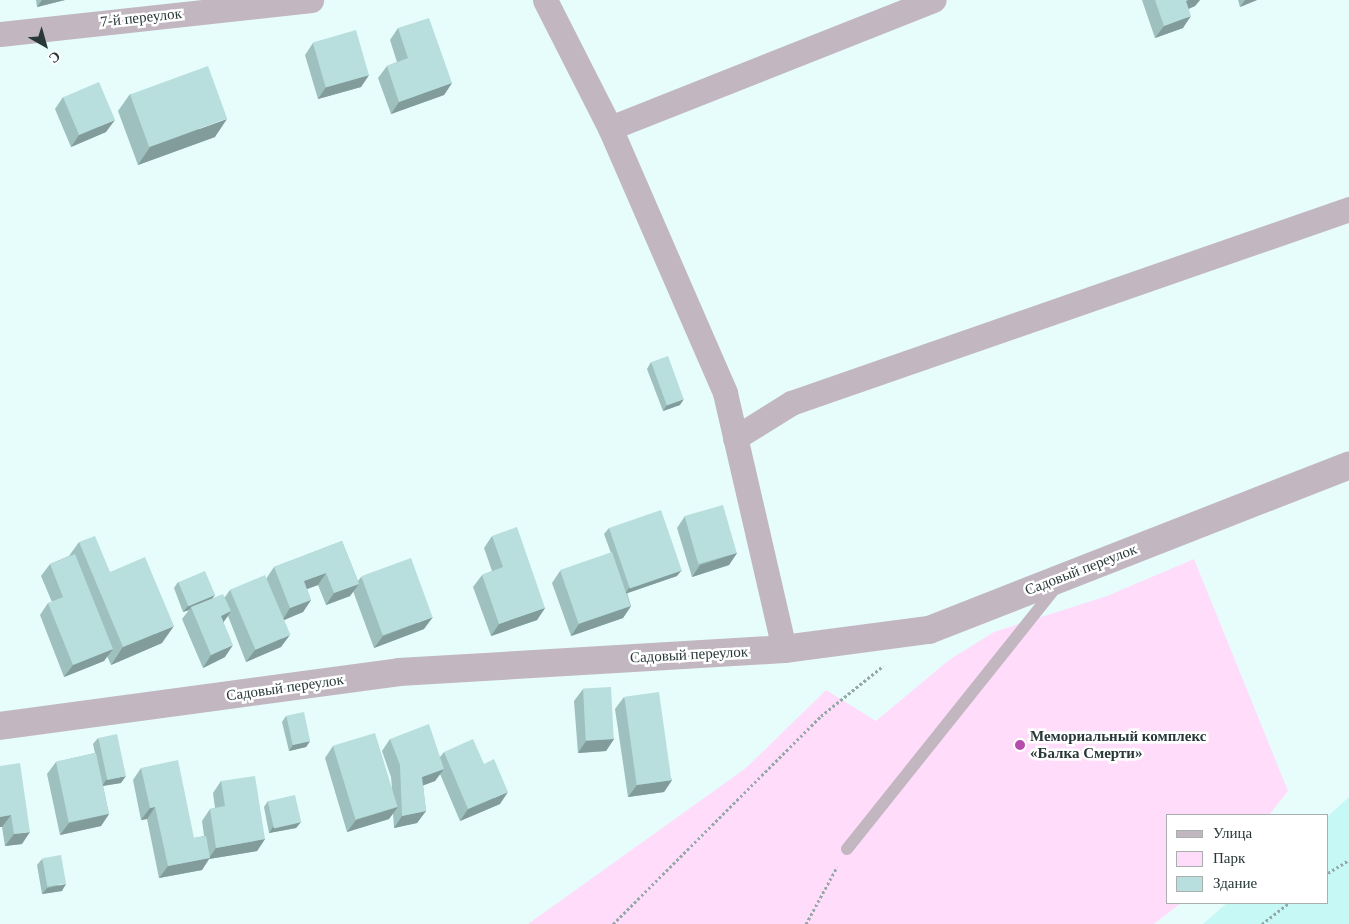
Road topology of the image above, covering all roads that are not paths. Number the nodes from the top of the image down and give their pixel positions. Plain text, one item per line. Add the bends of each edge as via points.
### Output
1 (311, 0) edge
2 (545, 0) edge
3 (934, 0) edge
4 (0, 34) edge
5 (610, 128) junction
6 (1349, 209) edge
7 (735, 438) junction
8 (1349, 465) edge
9 (1065, 576) junction
10 (784, 650) junction
11 (0, 726) edge
12 (848, 850) road end

1 - 4 street, 7-й переулок
2 - 5 street
3 - 5 street
5 - 7 street via 725,393
6 - 7 street via 791,403
7 - 10 street
8 - 9 street, Садовый переулок
9 - 10 street, Садовый переулок via 929,630
9 - 12 lane
10 - 11 street, Садовый переулок via 399,672

